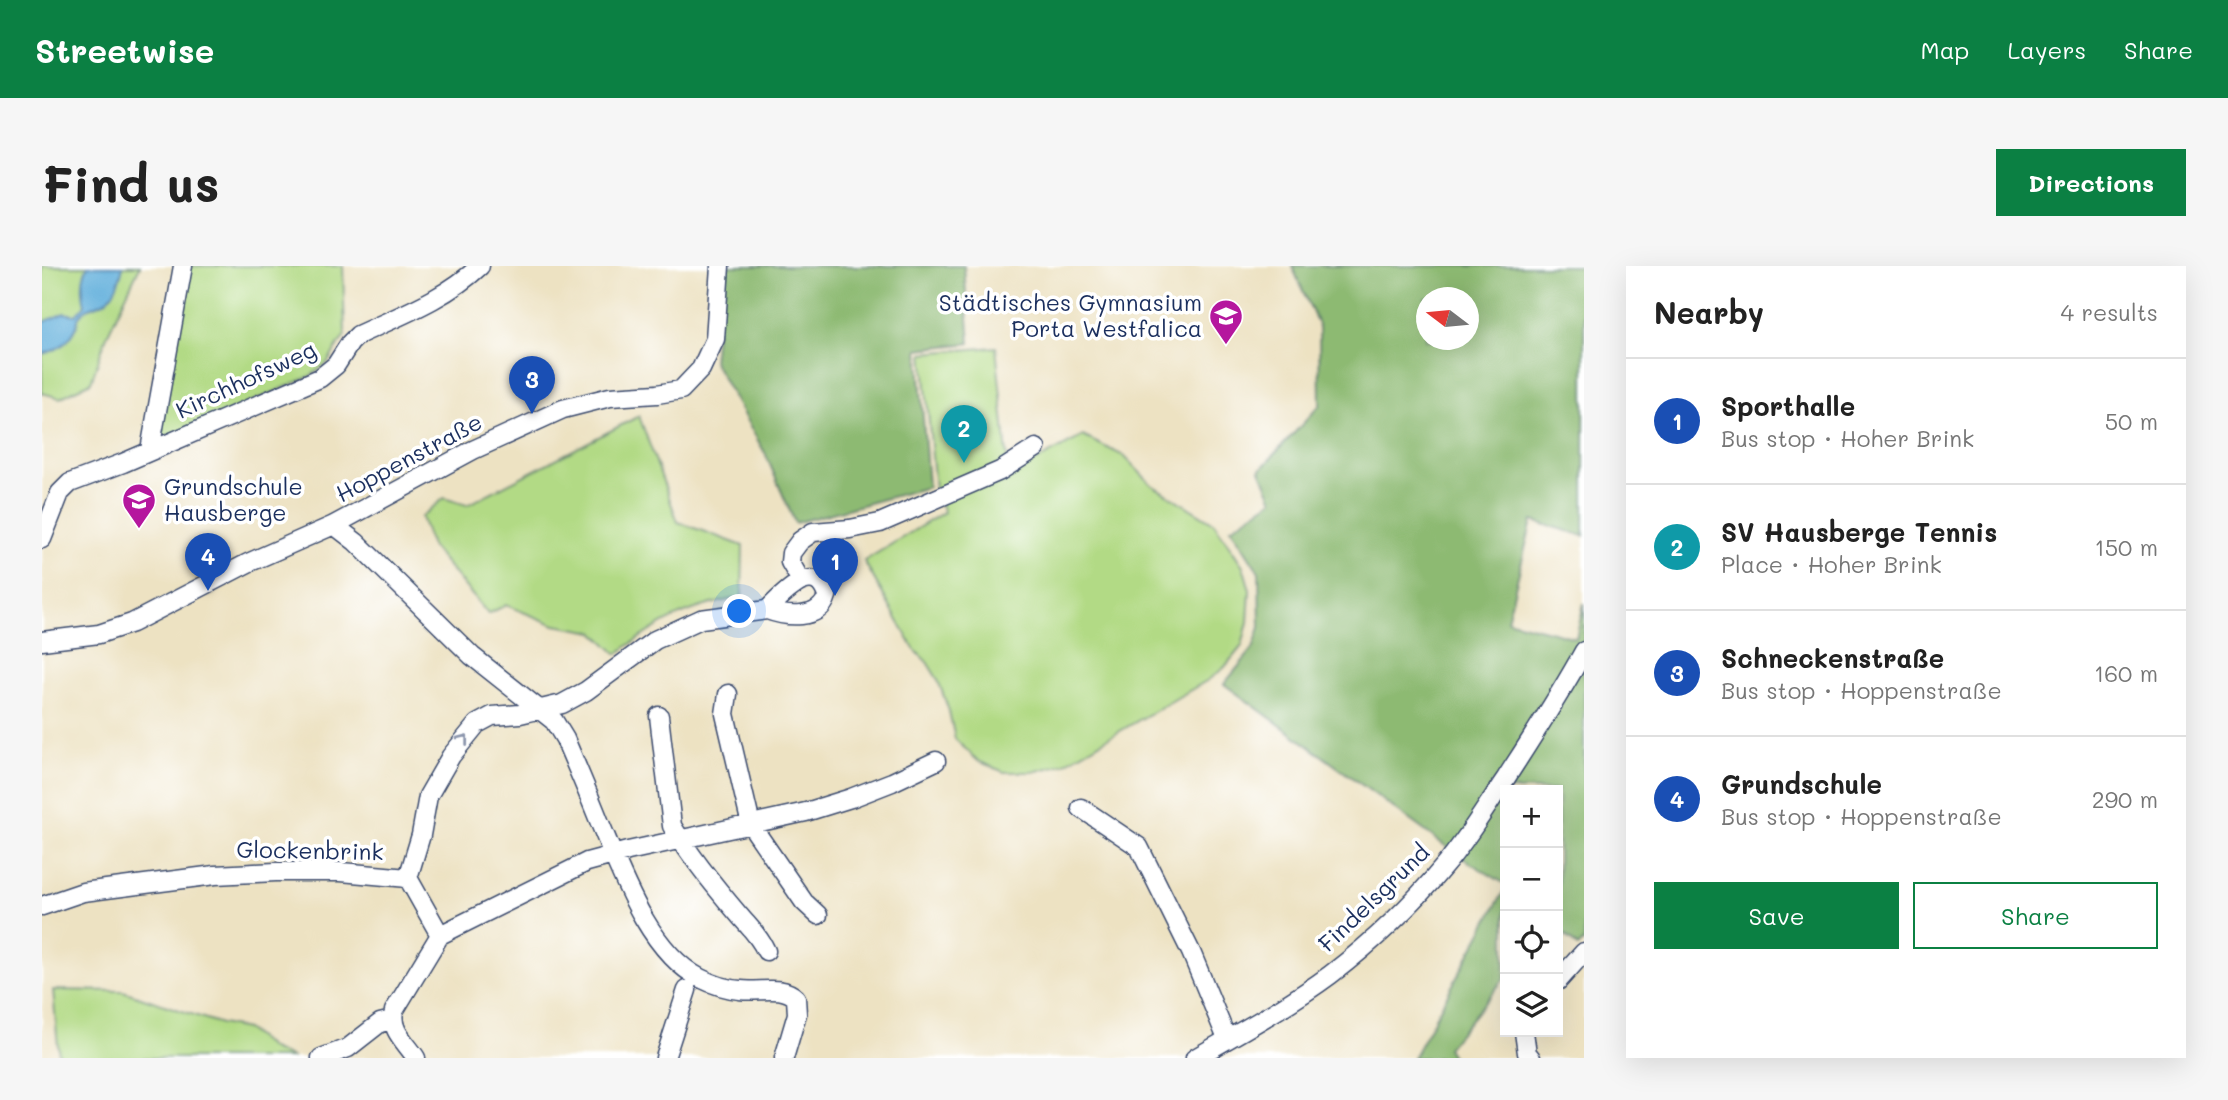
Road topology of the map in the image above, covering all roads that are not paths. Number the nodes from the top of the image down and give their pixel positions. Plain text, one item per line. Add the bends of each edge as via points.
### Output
1 (183, 266) edge
2 (480, 266) edge
3 (720, 266) edge
4 (1036, 448) dead end
5 (150, 450) junction
6 (334, 525) junction
7 (42, 539) edge
8 (801, 581) junction
9 (767, 610) junction
10 (42, 641) edge
11 (1584, 651) edge
12 (727, 694) dead end
13 (540, 709) junction
14 (659, 716) dead end
15 (936, 761) dead end
16 (1081, 808) dead end
17 (751, 825) junction
18 (681, 840) junction
19 (613, 855) junction
20 (408, 878) junction
21 (42, 906) edge
22 (818, 915) dead end
23 (440, 935) junction
24 (766, 951) dead end
25 (1584, 952) edge
26 (1563, 975) edge
27 (690, 982) junction
28 (392, 1020) junction
29 (1525, 1037) edge
30 (1227, 1039) junction
31 (321, 1058) edge
32 (416, 1058) edge
33 (666, 1058) edge
34 (784, 1058) edge
35 (1195, 1058) edge
36 (1531, 1058) edge

1 - 5 street
2 - 5 street, Kirchhofsweg via 435,299 358,335 337,365 320,378
3 - 6 street, Hoppenstraße via 715,340 701,369 681,390 610,397 562,409 473,450
4 - 8 street via 1000,471 880,523 813,532 791,552 790,562
5 - 7 street, Kirchhofsweg via 70,483 60,493
6 - 10 street, Hoppenstraße via 132,623 99,635
6 - 13 street via 472,656
8 - 9 street
8 - 9 street via 810,579 825,589 827,596 820,609 811,614
9 - 13 street via 701,619 655,640 586,691
11 - 30 street, Findelsgrund via 1548,715 1447,864 1361,950
12 - 17 street via 725,714
13 - 19 street via 565,739
20 -> 13 street via 428,796 452,756 477,724 492,716
14 - 18 street via 672,826
15 - 17 street via 850,798
16 - 30 street via 1139,847
17 - 18 street
17 - 22 street
18 - 19 street
18 - 24 street
19 - 23 street via 587,862
19 - 27 street via 655,937
20 - 21 street, Glockenbrink via 341,872 215,875 83,892
20 - 23 street, Glockenbrink
23 - 28 street
25 - 26 street
27 - 33 street
27 - 34 street via 789,992 796,998 797,1014
28 - 31 street via 380,1023 348,1048
28 - 32 street
29 - 36 street
30 - 35 street, Findelsgrund

